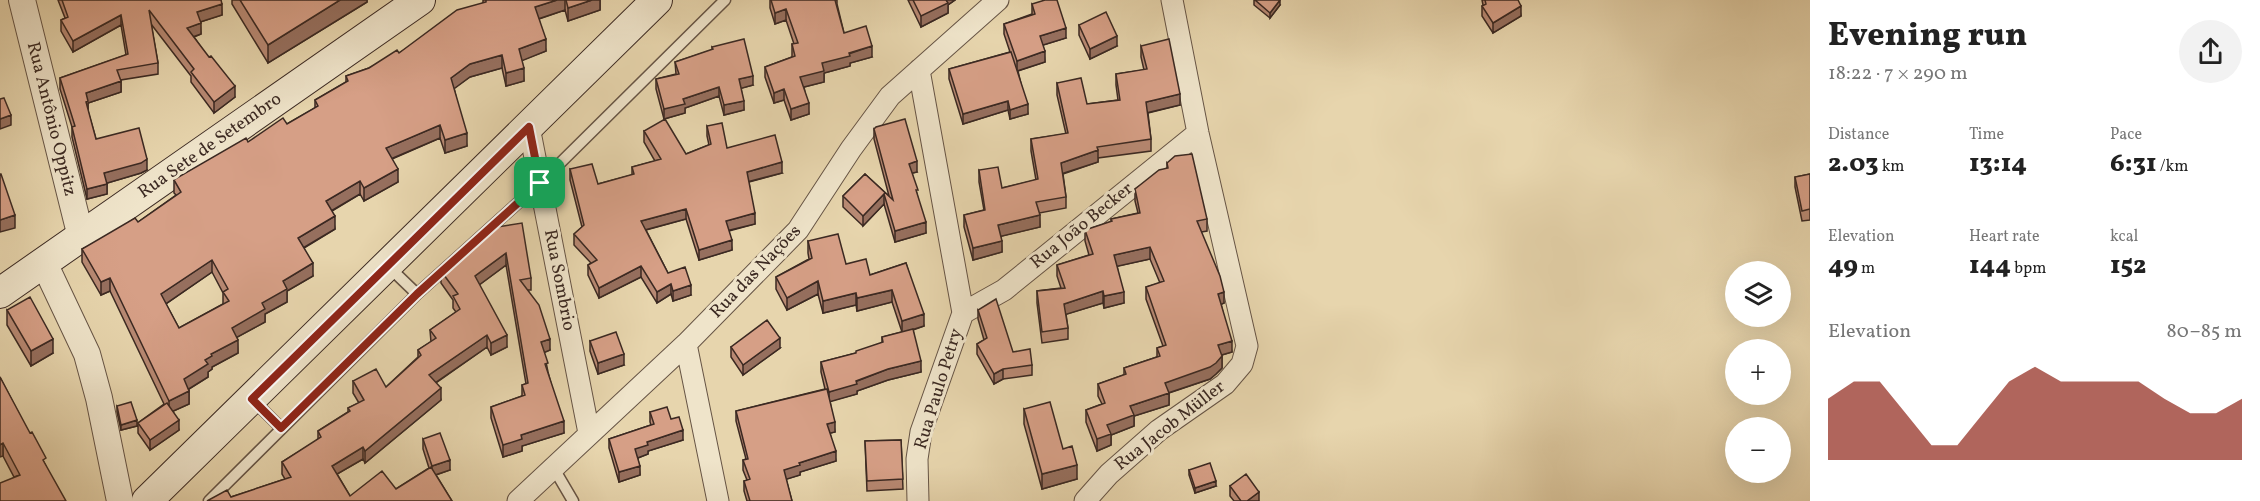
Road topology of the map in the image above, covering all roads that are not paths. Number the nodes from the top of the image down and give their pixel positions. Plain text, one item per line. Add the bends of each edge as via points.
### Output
1 (22, 0) edge
2 (420, 0) edge
3 (657, 0) edge
4 (724, 0) edge
5 (998, 0) edge
6 (1172, 0) edge
7 (919, 70) junction
8 (529, 127) junction
9 (1198, 132) junction
10 (540, 183) junction
11 (81, 237) junction
12 (44, 263) junction
13 (388, 266) junction
14 (0, 292) edge
15 (417, 294) junction
16 (963, 313) junction
17 (686, 344) junction
18 (252, 399) junction
19 (281, 428) junction
20 (589, 433) junction
21 (553, 467) junction
22 (120, 501) edge
23 (147, 501) edge
24 (209, 501) edge
25 (518, 501) edge
26 (573, 501) edge
27 (718, 501) edge
28 (918, 501) edge
29 (1085, 501) edge

1 - 11 street, Rua Antônio Oppitz
2 - 11 main road, Rua Sete de Setembro
3 - 8 main road
4 - 10 lane
5 - 7 street, Rua das Nações
6 - 9 street
7 - 16 street
7 - 17 street, Rua das Nações via 890,96 798,230
8 - 10 street, Rua Sombrio
8 - 13 main road
9 - 16 street, Rua João Becker via 1004,290
9 - 29 street, Rua Jacob Müller via 1246,346 1242,364 1225,384 1159,430
10 - 15 lane
10 - 20 street, Rua Sombrio
11 - 12 main road, Rua Sete de Setembro
12 - 14 main road, Rua Sete de Setembro
12 - 22 street via 87,354
13 - 15 lane
13 - 18 main road
15 - 19 lane
16 - 28 street, Rua Paulo Petry via 921,432
17 - 20 street, Rua das Nações
17 - 27 street
18 - 19 lane
18 - 23 main road
19 - 24 lane
20 - 21 street, Rua das Nações
21 - 25 street, Rua das Nações
21 - 26 lane

